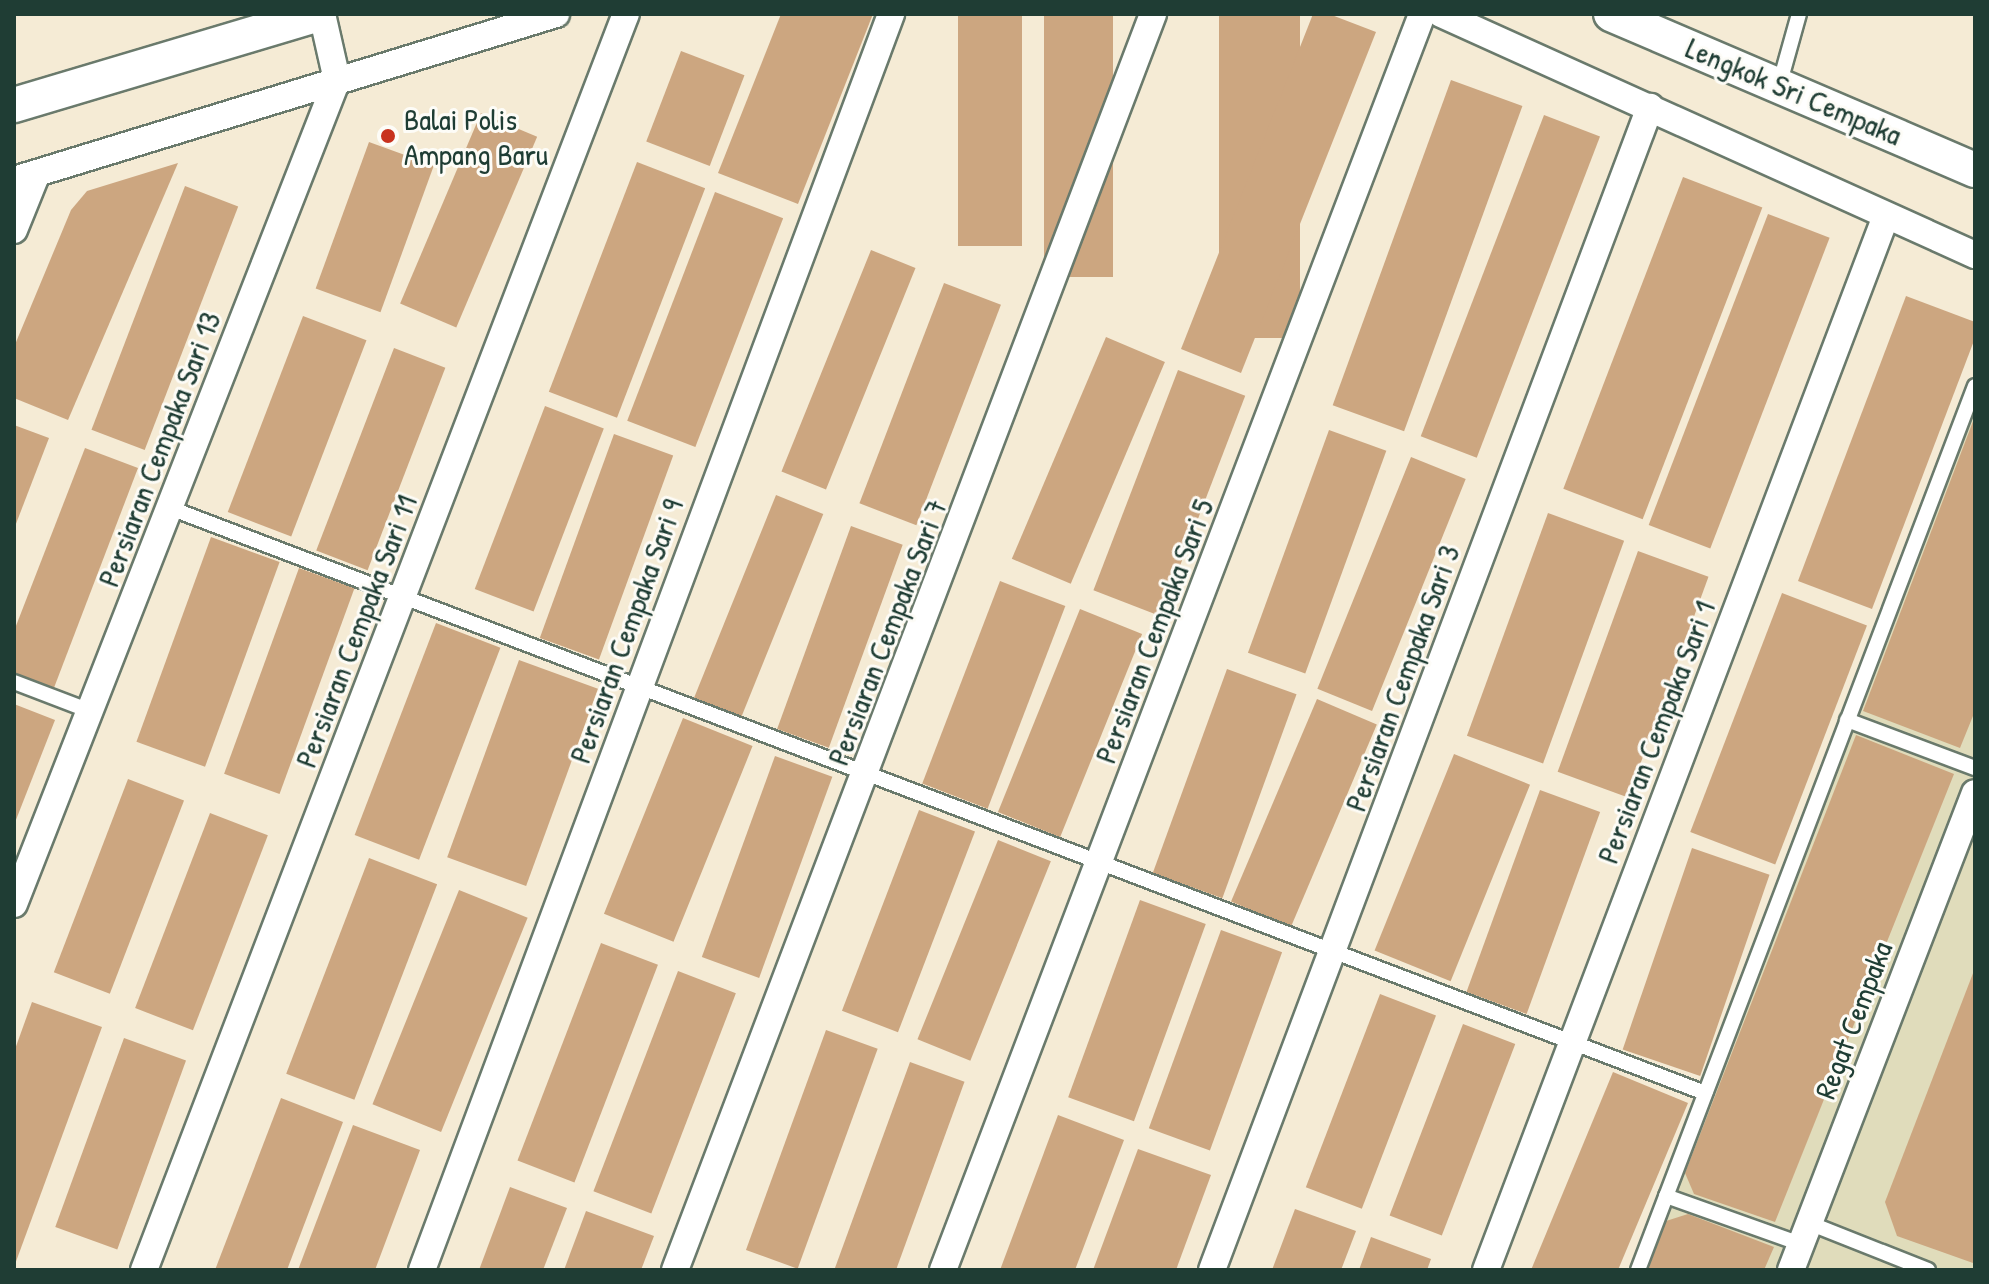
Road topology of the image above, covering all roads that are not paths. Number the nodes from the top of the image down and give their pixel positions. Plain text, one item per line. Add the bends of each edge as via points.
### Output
1 (320, 14) edge
2 (556, 14) edge
3 (626, 14) edge
4 (891, 14) edge
5 (1153, 14) edge
6 (1422, 14) edge
7 (1441, 14) edge
8 (1611, 14) edge
9 (1799, 14) edge
10 (337, 80) junction
11 (1780, 82) junction
12 (14, 105) edge
13 (1650, 107) junction
14 (1975, 170) edge
15 (26, 176) edge
16 (1886, 216) junction
17 (14, 230) edge
18 (1975, 255) edge
19 (1975, 386) edge
20 (170, 508) junction
21 (403, 597) junction
22 (14, 682) edge
23 (639, 687) junction
24 (90, 711) junction
25 (1847, 720) junction
26 (1975, 768) edge
27 (868, 774) junction
28 (1975, 793) edge
29 (1101, 863) junction
30 (14, 904) edge
31 (1334, 952) junction
32 (1572, 1043) junction
33 (1705, 1093) junction
34 (1666, 1196) junction
35 (1805, 1233) junction
36 (144, 1270) edge
37 (422, 1270) edge
38 (675, 1270) edge
39 (943, 1270) edge
40 (1212, 1270) edge
41 (1486, 1270) edge
42 (1638, 1270) edge
43 (1791, 1270) edge
44 (1928, 1270) edge

1 - 10 street
1 - 12 street
2 - 10 street
3 - 21 street, Persiaran Cempaka Sari 11
4 - 23 street, Persiaran Cempaka Sari 9
5 - 27 street, Persiaran Cempaka Sari 7
6 - 29 street, Persiaran Cempaka Sari 5
7 - 13 street
8 - 11 street, Lengkok Sri Cempaka
9 - 11 lane
10 - 15 street
10 - 20 street, Persiaran Cempaka Sari 13
11 - 14 street, Lengkok Sri Cempaka
13 - 16 street
13 - 31 street, Persiaran Cempaka Sari 3
15 - 17 street
16 - 18 street
16 - 32 street, Persiaran Cempaka Sari 1
19 - 25 lane
20 - 21 lane
20 - 24 street, Persiaran Cempaka Sari 13
21 - 23 lane
21 - 36 street, Persiaran Cempaka Sari 11
22 - 24 lane
23 - 27 lane
23 - 37 street, Persiaran Cempaka Sari 9
24 - 30 street, Persiaran Cempaka Sari 13
25 - 26 lane
25 - 33 lane
27 - 29 lane
27 - 38 street, Persiaran Cempaka Sari 7
28 - 35 street, Regat Cempaka
29 - 31 lane
29 - 39 street, Persiaran Cempaka Sari 5
31 - 32 lane
31 - 40 street, Persiaran Cempaka Sari 3
32 - 33 lane
32 - 41 street, Persiaran Cempaka Sari 1
33 - 34 lane
34 - 35 lane
34 - 42 lane
35 - 43 street, Regat Cempaka
35 - 44 lane

